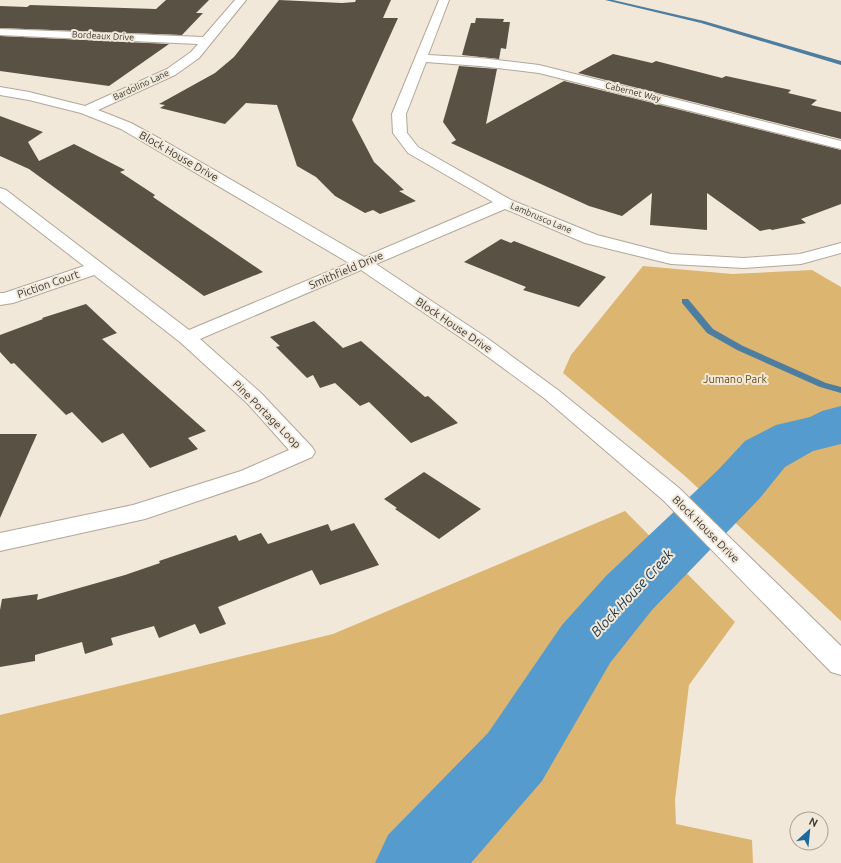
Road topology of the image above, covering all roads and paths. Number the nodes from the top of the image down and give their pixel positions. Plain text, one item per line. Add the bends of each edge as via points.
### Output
1 (241, 0) edge
2 (444, 0) edge
3 (0, 32) edge
4 (205, 41) junction
5 (421, 58) junction
6 (0, 91) edge
7 (86, 110) junction
8 (841, 145) edge
9 (0, 193) edge
10 (505, 203) junction
11 (841, 248) edge
12 (362, 263) junction
13 (96, 268) junction
14 (0, 299) edge
15 (187, 338) junction
16 (0, 542) edge
17 (841, 664) edge

1 - 4 street, Bardolino Lane
2 - 5 street, Lambrusco Lane
3 - 4 street, Bordeaux Drive
4 - 7 street, Bardolino Lane via 195,55 171,72
5 - 8 street, Cabernet Way via 539,69
5 - 10 street, Lambrusco Lane via 399,114 400,133 413,150
6 - 7 street, Block House Drive
7 - 12 street, Block House Drive via 126,126 168,149
9 - 13 street, Pine Portage Loop
10 - 11 street, Lambrusco Lane via 591,239 671,259 744,263 801,259
10 - 12 street, Smithfield Drive
12 - 15 street, Smithfield Drive
12 - 17 street, Block House Drive via 480,342 551,394 671,494
13 - 14 street, Piction Court
13 - 15 street, Pine Portage Loop
15 - 16 street, Pine Portage Loop via 254,398 304,452 249,476 136,513

